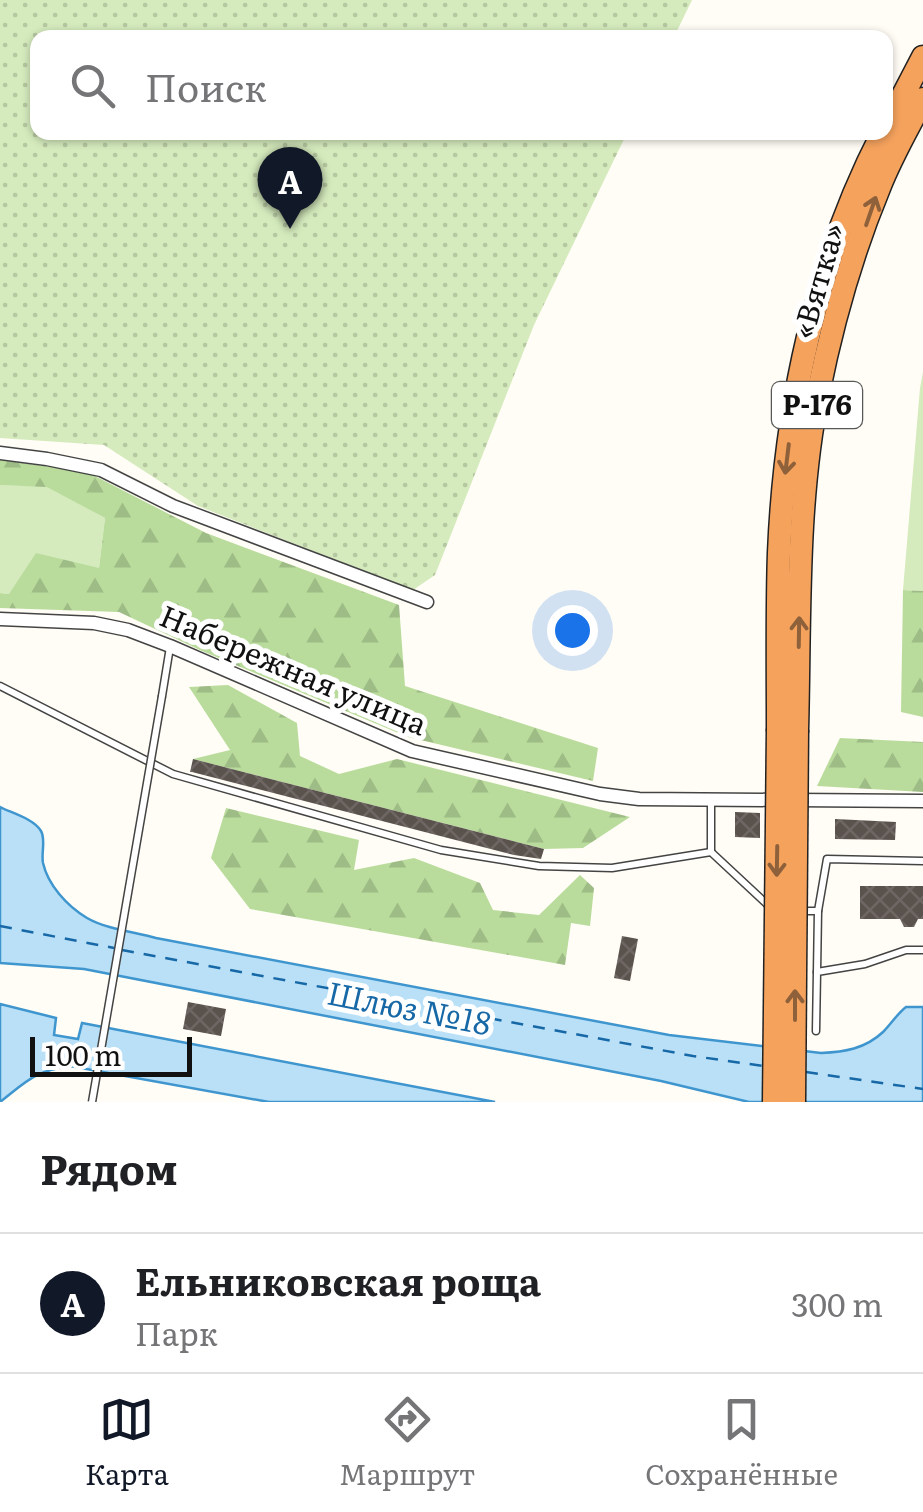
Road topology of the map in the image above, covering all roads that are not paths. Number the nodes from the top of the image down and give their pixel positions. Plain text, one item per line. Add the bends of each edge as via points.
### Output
1 (923, 57) edge
2 (923, 99) edge
3 (893, 113) edge
4 (879, 140) edge
5 (0, 453) edge
6 (428, 602) dead end
7 (0, 619) edge
8 (170, 646) junction
9 (0, 686) edge
10 (788, 729) junction
11 (711, 800) junction
12 (923, 801) edge
13 (711, 852) junction
14 (923, 860) edge
15 (818, 912) junction
16 (923, 950) edge
17 (817, 972) junction
18 (816, 1030) dead end
19 (92, 1102) edge
20 (774, 1102) edge
21 (794, 1102) edge

1 - 3 highway, «Вятка» / Р-176
10 -> 2 highway, «Вятка» / Р-176 via 818,395 879,187
4 -> 10 highway, «Вятка» / Р-176 via 821,290 796,389 779,553
5 - 6 street via 101,470 173,506
7 - 8 street, Набережная улица via 94,623
8 - 11 street, Набережная улица via 412,751 600,794
8 - 19 lane, bridge
9 - 13 lane via 173,774 441,850 539,866 612,868
10 -> 20 highway, Р-176, bridge
21 -> 10 highway, Р-176, bridge
11 - 12 street, Набережная улица
11 - 13 lane
13 - 15 lane via 774,910
14 - 15 lane via 827,860
15 - 17 lane
16 - 17 lane
17 - 18 lane

